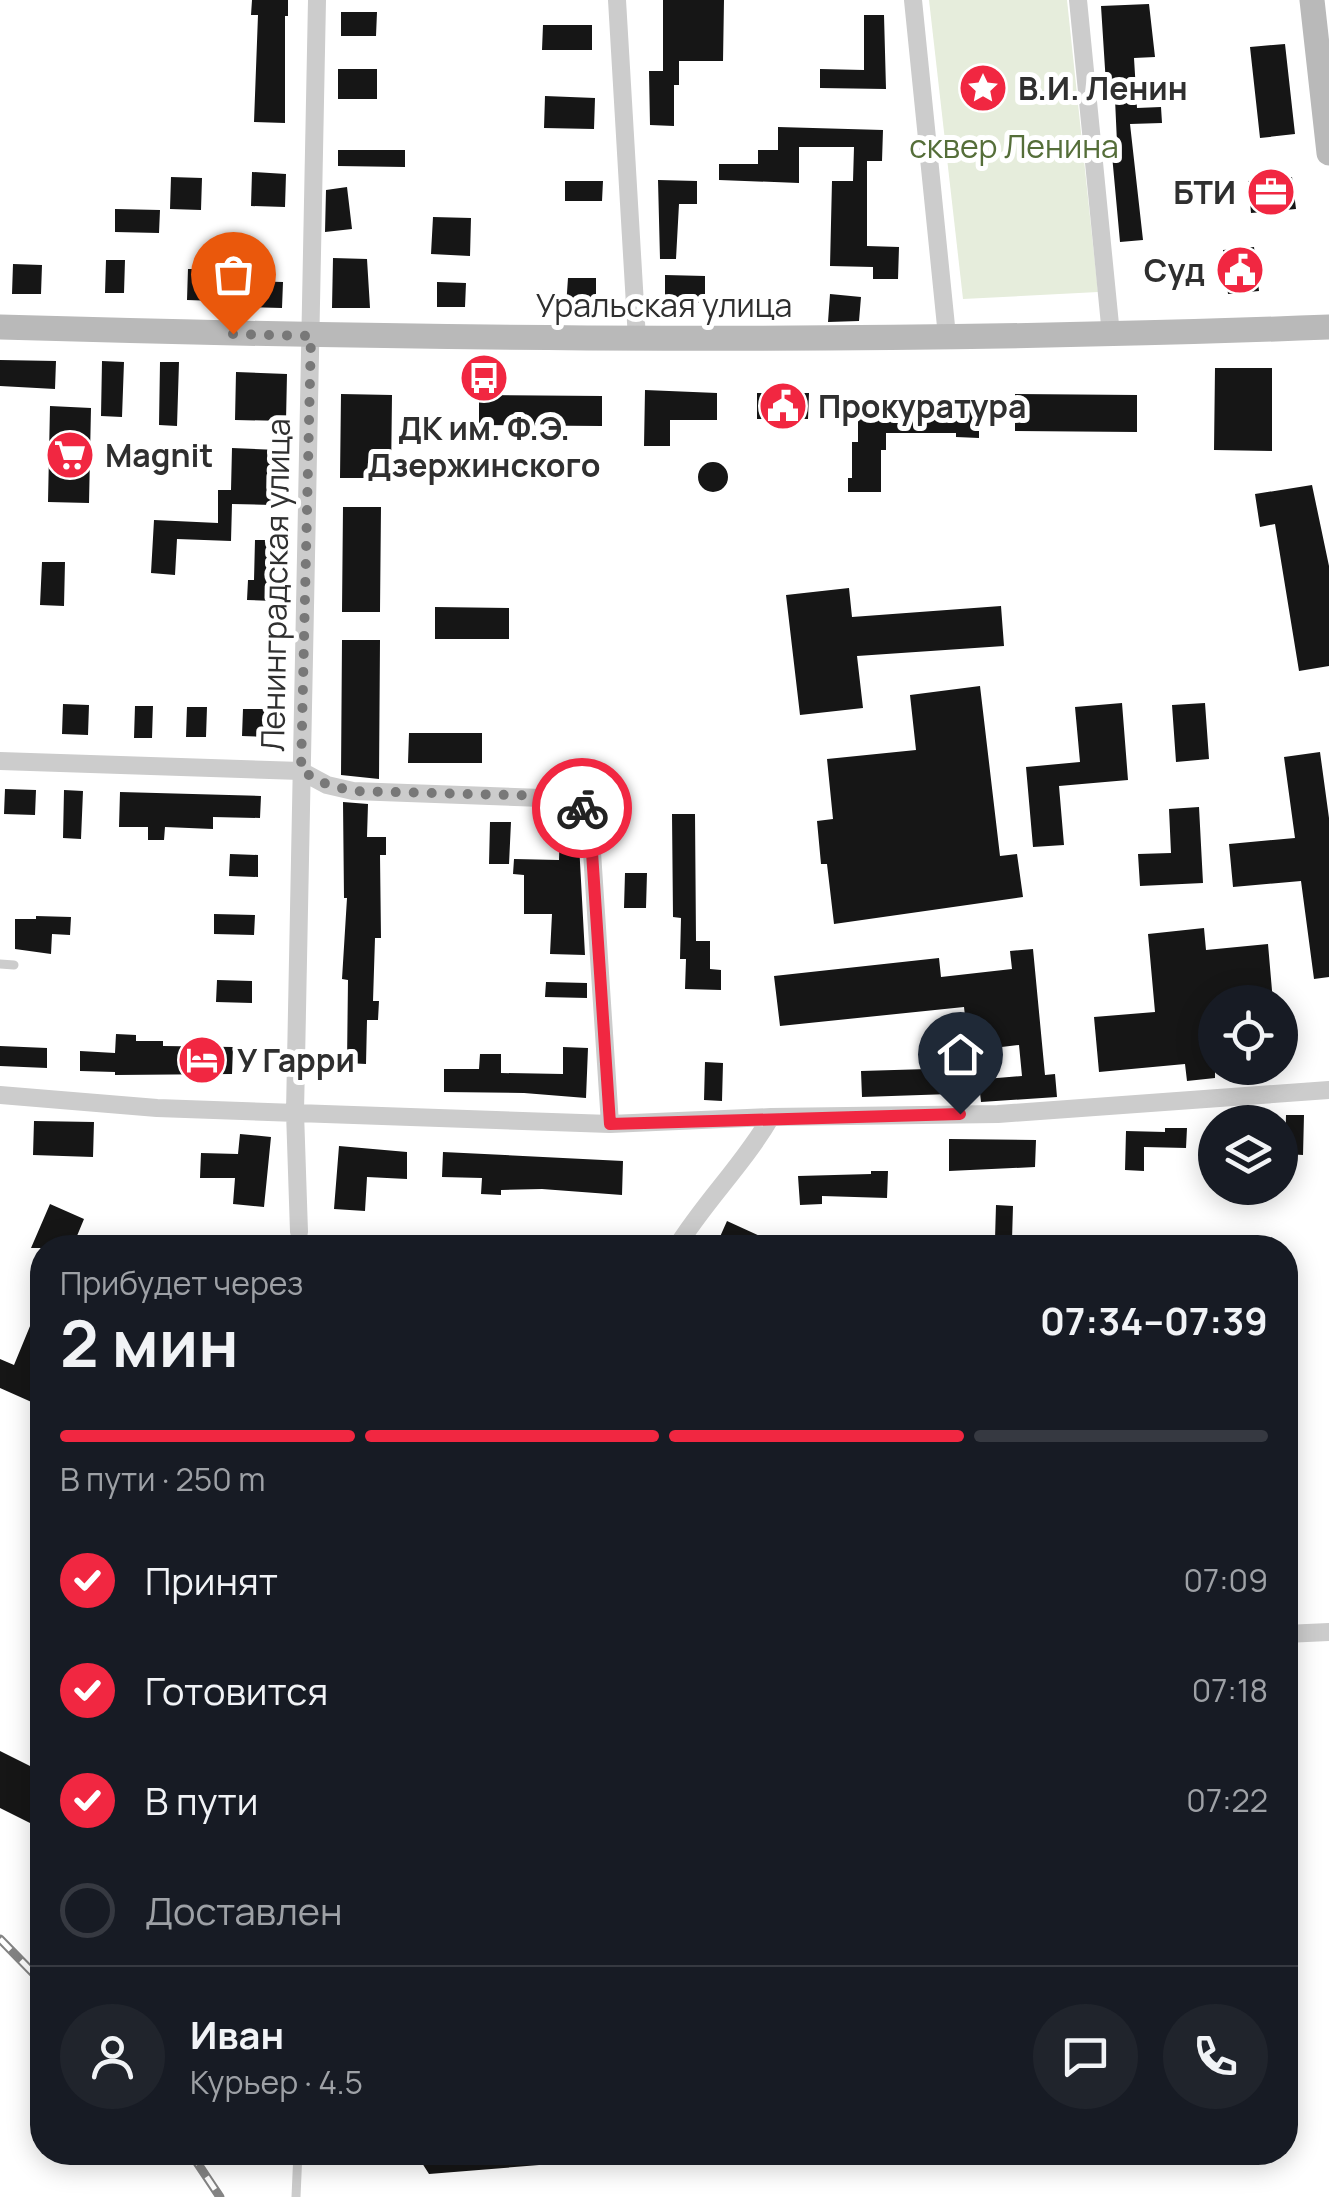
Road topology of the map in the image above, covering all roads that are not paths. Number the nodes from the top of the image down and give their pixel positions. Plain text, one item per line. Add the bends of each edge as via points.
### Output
1 (317, 0) edge
2 (617, 0) edge
3 (914, 0) edge
4 (1078, 0) edge
5 (1312, 0) edge
6 (1329, 153) edge
7 (0, 327) edge
8 (1329, 328) edge
9 (311, 336) junction
10 (948, 336) junction
11 (1111, 336) junction
12 (637, 339) junction
13 (0, 761) edge
14 (301, 771) junction
15 (0, 964) edge
16 (14, 965) dead end
17 (1329, 1090) edge
18 (0, 1095) edge
19 (295, 1112) junction
20 (771, 1117) junction
21 (610, 1124) junction
22 (299, 1232) dead end
23 (684, 1235) edge
24 (1329, 1632) edge
25 (1298, 1633) edge
26 (297, 2165) edge
27 (296, 2197) edge

1 - 9 street, Ленинградская улица
2 - 12 street
3 - 10 street
4 - 11 street
5 - 6 street
7 - 9 street, Уральская улица
8 - 11 street, Уральская улица
9 - 12 street, Уральская улица
9 - 14 street, Ленинградская улица
10 - 11 street, Уральская улица
10 - 12 street, Уральская улица
13 - 14 street
14 - 19 street, Ленинградская улица
14 - 21 street via 353,791 568,799 584,810
15 - 16 lane
17 - 20 street via 998,1114
18 - 19 street
19 - 21 street
19 - 22 street, Ленинградская улица
20 - 21 street
20 - 23 street
24 - 25 street
26 - 27 lane

